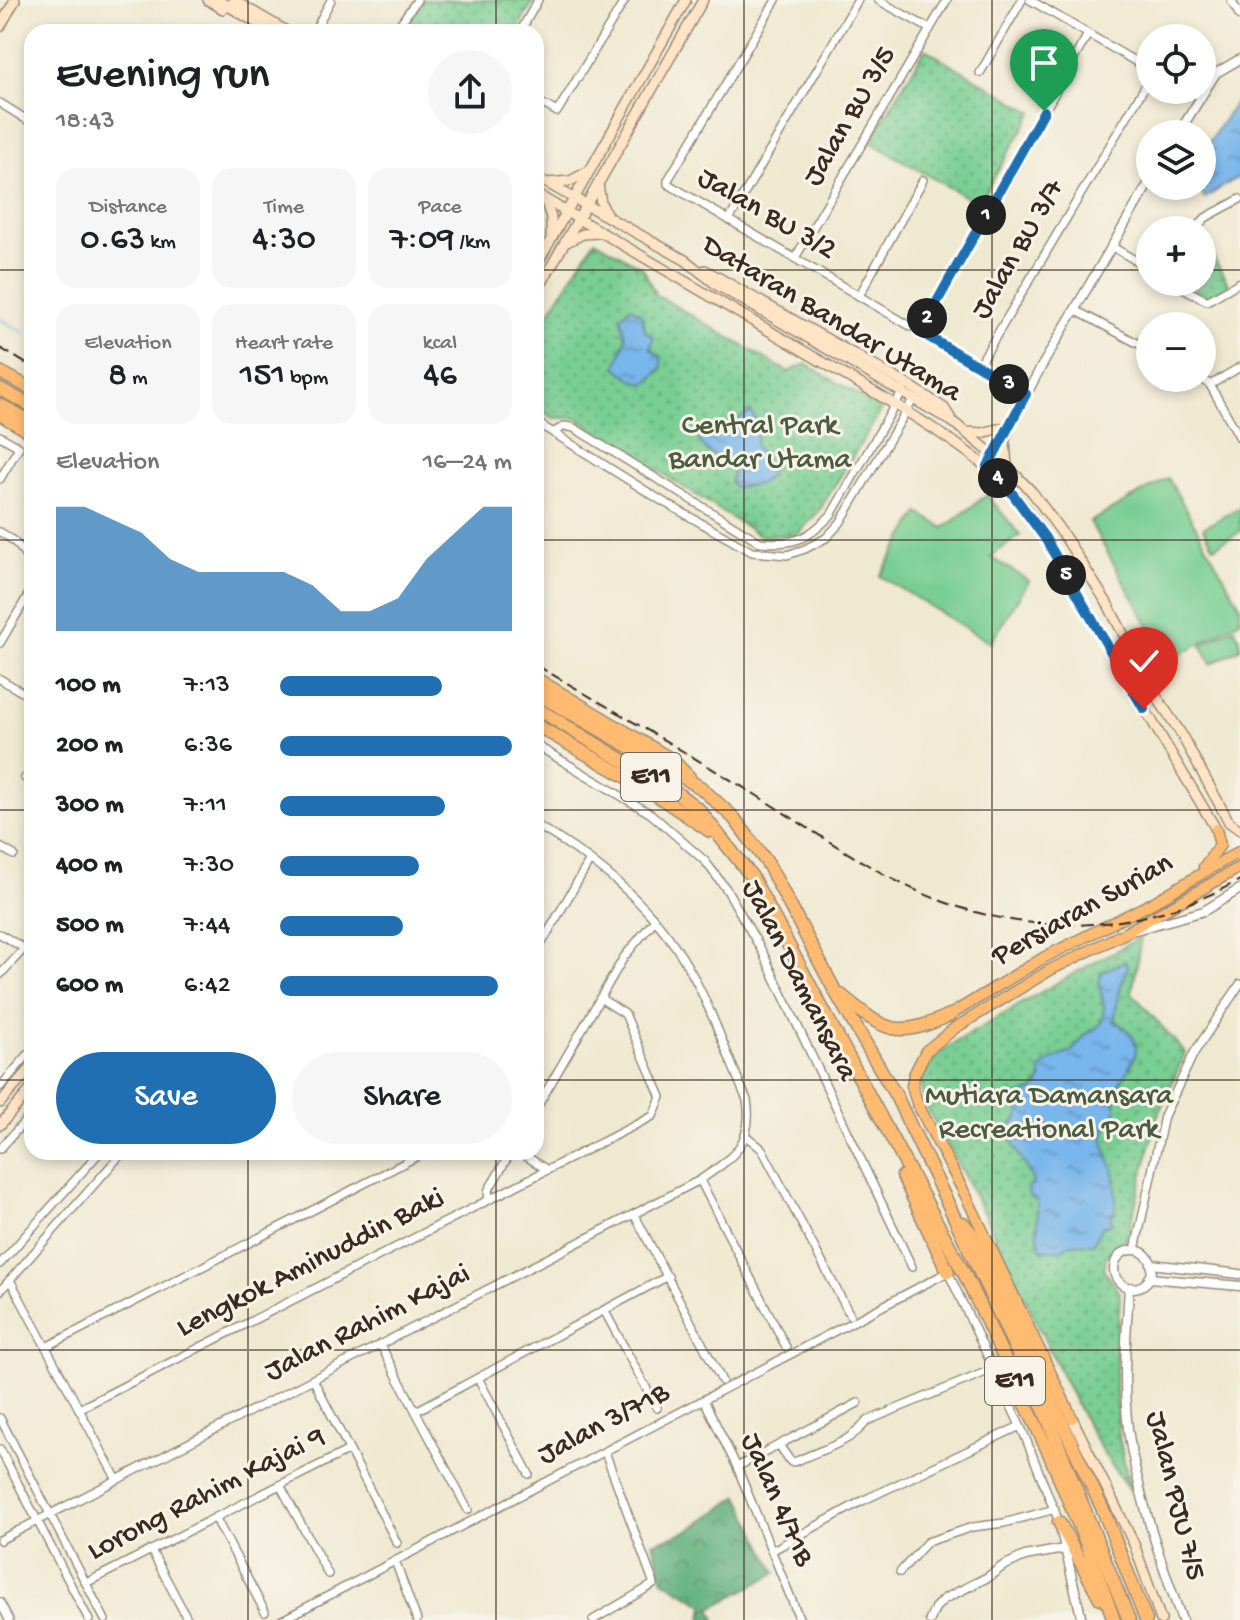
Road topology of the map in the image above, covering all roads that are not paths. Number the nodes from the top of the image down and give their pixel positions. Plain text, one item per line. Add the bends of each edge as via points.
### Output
1 (15, 0) edge
2 (208, 0) edge
3 (218, 0) edge
4 (233, 0) edge
5 (331, 0) edge
6 (417, 0) edge
7 (538, 0) edge
8 (625, 0) edge
9 (686, 0) edge
10 (703, 0) edge
11 (776, 0) edge
12 (858, 0) edge
13 (878, 0) edge
14 (947, 0) edge
15 (1022, 0) edge
16 (1030, 0) edge
17 (1234, 1) edge
18 (1240, 16) edge
19 (247, 24) edge
20 (258, 24) edge
21 (274, 24) edge
22 (318, 24) edge
23 (400, 24) edge
24 (524, 24) edge
25 (0, 27) edge
26 (930, 29) junction
27 (1088, 34) junction
28 (1240, 59) edge
29 (1136, 62) edge
30 (980, 73) dead end
31 (1216, 73) edge
32 (1136, 101) edge
33 (0, 103) edge
34 (544, 105) edge
35 (24, 118) edge
36 (592, 169) junction
37 (923, 180) dead end
38 (546, 183) joint
39 (598, 184) junction
40 (544, 199) edge
41 (1240, 199) edge
42 (574, 200) junction
43 (1139, 200) edge
44 (544, 203) edge
45 (586, 206) junction
46 (567, 212) junction
47 (1209, 216) edge
48 (609, 218) junction
49 (578, 219) junction
50 (729, 220) junction
51 (603, 233) junction
52 (550, 242) junction
53 (564, 244) junction
54 (1111, 246) junction
55 (544, 252) edge
56 (795, 258) junction
57 (685, 260) junction
58 (1136, 261) edge
59 (544, 279) edge
60 (1240, 282) edge
61 (859, 296) junction
62 (1198, 296) edge
63 (1216, 296) edge
64 (1216, 296) edge
65 (1075, 310) junction
66 (920, 332) junction
67 (1136, 343) edge
68 (979, 365) junction
69 (1240, 367) edge
70 (0, 372) edge
71 (1216, 381) edge
72 (24, 385) edge
73 (0, 389) edge
74 (903, 391) junction
75 (1214, 392) edge
76 (1026, 394) junction
77 (914, 398) junction
78 (24, 402) edge
79 (895, 404) junction
80 (0, 405) edge
81 (906, 411) junction
82 (0, 414) edge
83 (24, 418) edge
84 (953, 422) junction
85 (544, 426) edge
86 (1009, 426) junction
87 (24, 428) edge
88 (554, 432) junction
89 (967, 432) junction
90 (0, 436) edge
91 (1240, 438) edge
92 (994, 453) junction
93 (983, 466) junction
94 (1007, 466) junction
95 (0, 479) edge
96 (0, 532) edge
97 (24, 549) edge
98 (24, 602) edge
99 (0, 643) edge
100 (0, 679) edge
101 (544, 684) edge
102 (24, 693) edge
103 (544, 699) edge
104 (544, 711) edge
105 (579, 725) junction
106 (544, 730) edge
107 (544, 750) edge
108 (700, 787) junction
109 (1216, 829) joint
110 (544, 830) edge
111 (1240, 830) edge
112 (717, 834) junction
113 (0, 847) edge
114 (1238, 852) edge
115 (14, 855) dead end
116 (590, 860) junction
117 (1240, 867) edge
118 (1187, 881) junction
119 (1240, 889) edge
120 (654, 921) junction
121 (1127, 932) junction
122 (0, 934) edge
123 (544, 939) edge
124 (24, 948) edge
125 (24, 950) edge
126 (0, 975) edge
127 (1240, 984) edge
128 (835, 991) junction
129 (600, 998) junction
130 (950, 1015) joint
131 (24, 1059) edge
132 (24, 1076) edge
133 (0, 1087) edge
134 (544, 1095) edge
135 (24, 1097) edge
136 (0, 1102) edge
137 (24, 1122) edge
138 (0, 1125) edge
139 (746, 1136) junction
140 (0, 1149) edge
141 (898, 1153) junction
142 (93, 1160) edge
143 (116, 1160) edge
144 (410, 1160) edge
145 (506, 1160) edge
146 (532, 1160) edge
147 (547, 1170) junction
148 (700, 1180) junction
149 (489, 1199) junction
150 (950, 1208) junction
151 (634, 1214) junction
152 (32, 1227) junction
153 (45, 1240) junction
154 (1135, 1250) junction
155 (0, 1264) edge
156 (1151, 1264) junction
157 (912, 1267) dead end
158 (948, 1272) junction
159 (1240, 1274) edge
160 (668, 1276) junction
161 (1149, 1278) junction
162 (10, 1280) junction
163 (1240, 1286) edge
164 (1129, 1287) junction
165 (0, 1291) edge
166 (604, 1310) junction
167 (850, 1315) dead end
168 (1034, 1341) joint
169 (380, 1344) junction
170 (46, 1347) junction
171 (786, 1347) dead end
172 (993, 1369) junction
173 (478, 1378) junction
174 (313, 1379) junction
175 (722, 1381) dead end
176 (704, 1400) junction
177 (858, 1403) dead end
178 (657, 1408) dead end
179 (79, 1409) junction
180 (416, 1411) junction
181 (0, 1418) edge
182 (1067, 1422) junction
183 (1020, 1426) junction
184 (779, 1445) junction
185 (0, 1449) edge
186 (349, 1450) junction
187 (605, 1452) junction
188 (737, 1467) junction
189 (529, 1474) dead end
190 (117, 1480) junction
191 (280, 1485) junction
192 (468, 1510) dead end
193 (52, 1514) junction
194 (1057, 1515) junction
195 (215, 1517) junction
196 (37, 1521) junction
197 (1062, 1538) junction
198 (0, 1540) edge
199 (397, 1543) dead end
200 (1064, 1549) junction
201 (151, 1550) junction
202 (773, 1550) junction
203 (1050, 1551) junction
204 (395, 1561) junction
205 (900, 1572) dead end
206 (328, 1574) dead end
207 (86, 1583) junction
208 (0, 1602) edge
209 (265, 1612) dead end
210 (1113, 1619) edge
211 (9, 1620) edge
212 (89, 1620) edge
213 (105, 1620) edge
214 (188, 1620) edge
215 (282, 1620) edge
216 (417, 1620) edge
217 (593, 1620) edge
218 (800, 1620) edge
219 (930, 1620) edge
220 (1082, 1620) edge
221 (1129, 1620) edge
222 (1146, 1620) edge
223 (1161, 1620) edge
224 (1182, 1620) edge

1 - 25 main road
2 - 19 main road
3 - 20 main road
4 - 21 main road
5 - 22 street
6 - 23 street
7 - 24 street
8 - 34 street via 557,112
9 - 36 main road
10 - 39 main road
11 - 50 street, Jalan BU 3/2 via 668,180 670,187
12 - 50 street
13 - 26 street
14 - 26 street, Jalan BU 3/5
15 - 30 street
16 - 27 street
17 - 18 street
26 - 56 street, Jalan BU 3/5
27 - 29 street
27 - 66 street
28 - 31 street
32 - 68 street, Jalan BU 3/7
33 - 35 street
36 - 38 main road via 570,181
36 - 42 main road
37 - 61 street
38 - 42 main road, Dataran Bandar Utama
39 - 45 main road
39 - 48 main road
40 - 46 main road, Dataran Bandar Utama
41 - 47 street
42 - 45 main road, Dataran Bandar Utama
42 - 46 main road
43 - 54 street
44 - 52 main road via 551,218
45 - 48 main road, Dataran Bandar Utama
45 - 49 main road
46 - 49 main road, Dataran Bandar Utama
46 - 52 main road
48 - 57 main road, Dataran Bandar Utama
49 - 51 main road, Dataran Bandar Utama
49 - 53 main road
50 - 56 street, Jalan BU 3/2
51 - 53 main road via 583,234
51 - 79 main road, Dataran Bandar Utama
52 - 55 main road
53 - 59 main road
54 - 58 street
54 - 65 street
56 - 61 street, Jalan BU 3/2
57 - 74 main road, Dataran Bandar Utama via 717,285
57 - 84 main road via 915,389 944,408
60 - 64 street
61 - 66 street, Jalan BU 3/2
62 - 63 street via 1207,301
65 - 67 street
65 - 76 street
66 - 68 street, Jalan BU 3/2
68 - 76 street, Jalan BU 3/2
69 - 71 street
70 - 72 highway
73 - 78 highway
74 - 77 main road, Dataran Bandar Utama
74 - 79 street
75 - 91 street
76 - 86 street
77 - 81 street
77 - 84 main road, Dataran Bandar Utama
79 - 81 main road, Dataran Bandar Utama
79 - 88 street via 831,515 816,531 784,544 760,542 574,428
80 - 83 highway
81 - 88 street via 840,523 826,538 787,555 752,552
81 - 93 main road, Dataran Bandar Utama
82 - 87 highway
84 - 89 main road, Dataran Bandar Utama
85 - 88 street
86 - 89 main road
86 - 92 street
86 - 94 main road
89 - 92 main road, Dataran Bandar Utama
90 - 95 street via 19,447
92 - 93 street
92 - 94 main road, Dataran Bandar Utama
93 - 109 main road, Dataran Bandar Utama via 1009,489 1045,538
94 - 111 main road, Dataran Bandar Utama via 1074,550 1229,822
96 - 97 street
98 - 99 street
100 - 102 street
101 - 108 highway via 672,760
103 - 105 highway, E11
104 - 105 highway, E11
105 - 108 highway, E11
105 - 112 highway, E11 via 699,810
106 - 112 highway
107 - 157 street, Jalan Damansara via 651,814 705,861 727,890 763,953
108 - 128 highway, E11 via 734,818 768,864
109 - 118 main road via 1221,839 1218,850
110 - 116 street
112 - 141 highway, E11 via 771,909
113 - 115 street
114 - 118 main road, Persiaran Surian
116 - 120 street
116 - 123 street
117 - 121 main road, Persiaran Surian
118 - 130 main road, Persiaran Surian
119 - 121 street, Persiaran Surian via 1204,911
120 - 129 street
120 - 139 street via 689,969 740,1085 750,1118
121 - 168 main road, Persiaran Surian via 1050,970 955,1028 926,1051 914,1075 917,1103
122 - 124 street
125 - 126 street
127 - 154 street via 1194,1053 1164,1116
128 - 130 highway via 891,1029 927,1026
128 - 150 highway, E11 via 896,1096
129 - 134 street
129 - 147 street, Lengkok Aminuddin Baki via 625,1014 661,1097 653,1116
131 - 133 street
132 - 136 main road
135 - 138 main road
137 - 140 street
139 - 148 street, Jalan Rahim Kajai via 731,1158
139 - 167 street via 762,1149
141 - 158 highway via 903,1178
141 - 210 highway, E11 via 965,1275 1049,1453
142 - 152 street
143 - 153 street
144 - 170 street
145 - 149 street via 488,1191
146 - 147 street
147 - 149 street, Lengkok Aminuddin Baki
148 - 151 street, Jalan Rahim Kajai
148 - 171 street
149 - 179 street, Lengkok Aminuddin Baki
150 - 182 highway via 975,1238
150 - 221 highway, E11 via 1045,1412
151 - 160 street
151 - 169 street, Jalan Rahim Kajai
152 - 153 street
152 - 155 street
153 - 162 street
154 - 156 street
154 - 164 street via 1123,1253 1115,1263 1118,1281
156 - 159 street
156 - 161 street
158 - 172 street
158 - 176 street, Jalan 3/71B
160 - 166 street
160 - 175 street
161 - 163 street
161 - 164 street via 1141,1286
162 - 165 street
162 - 170 street
164 - 224 street, Jalan PJU 7/5 via 1131,1448 1157,1551
166 - 173 street
166 - 178 street
168 - 182 highway
169 - 174 street, Jalan Rahim Kajai
169 - 180 street
170 - 179 street
172 - 183 street
172 - 184 street via 867,1421 857,1434 797,1461 786,1458
173 - 180 street
173 - 189 street
174 - 186 street
174 - 190 street, Jalan Rahim Kajai
176 - 187 street, Jalan 3/71B
176 - 188 street, Jalan 4/71B
177 - 184 street
179 - 190 street
180 - 192 street
181 - 193 street
182 - 222 highway
182 - 223 main road via 1134,1544
183 - 194 street
183 - 202 street
184 - 188 street
185 - 196 street
186 - 191 street, Lorong Rahim Kajai 9
186 - 199 street
187 - 204 street, Jalan 3/71B
187 - 217 street via 654,1584
188 - 202 street, Jalan 4/71B
190 - 193 street, Jalan Rahim Kajai
191 - 195 street, Lorong Rahim Kajai 9
191 - 206 street
193 - 196 street, Jalan Rahim Kajai
193 - 207 street
194 - 197 street
194 - 205 street via 973,1527 927,1542
194 - 210 highway
195 - 201 street, Lorong Rahim Kajai 9
195 - 209 street
196 - 198 street, Jalan Rahim Kajai
196 - 212 street
197 - 200 street
197 - 203 street
200 - 203 street
200 - 220 street
201 - 207 street, Lorong Rahim Kajai 9
201 - 214 street
202 - 218 street, Jalan 4/71B
203 - 219 street via 1013,1561 944,1599
204 - 215 street, Jalan 3/71B
204 - 216 street
207 - 213 street
208 - 211 street

